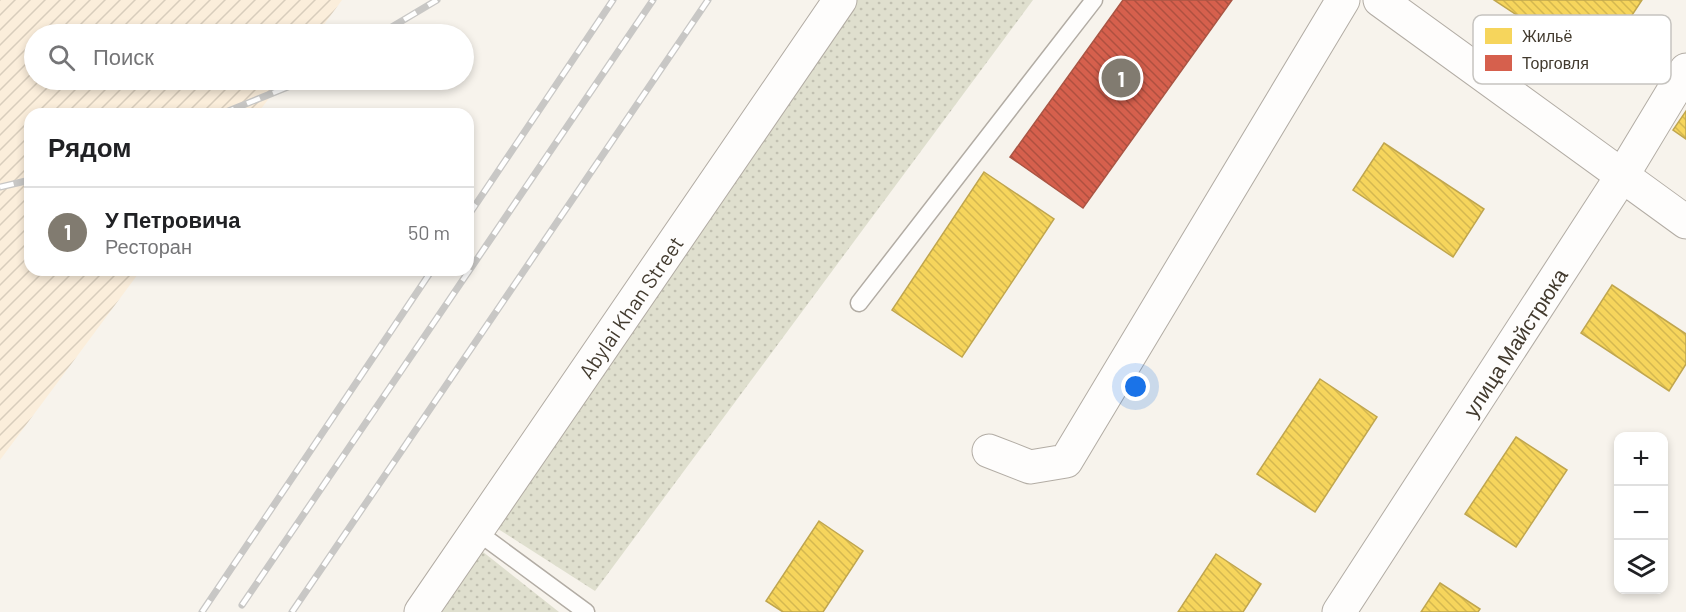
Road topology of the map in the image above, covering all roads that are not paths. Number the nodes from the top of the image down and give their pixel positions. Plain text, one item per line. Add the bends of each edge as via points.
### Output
1 (840, 0) edge
2 (1094, 0) edge
3 (1343, 0) edge
4 (1380, 0) edge
5 (1473, 68) edge
6 (1686, 70) edge
7 (1496, 84) edge
8 (1622, 176) junction
9 (1686, 222) edge
10 (859, 303) dead end
11 (989, 451) dead end
12 (476, 531) junction
13 (421, 612) edge
14 (586, 612) edge
15 (1340, 612) edge

1 - 12 street, Abylai Khan Street
2 - 10 lane
3 - 11 street via 1066,461 1030,467
4 - 5 street
6 - 8 street, улица Майстрюка
7 - 8 street
8 - 9 street
8 - 15 street, улица Майстрюка
12 - 13 street, Abylai Khan Street
12 - 14 lane

